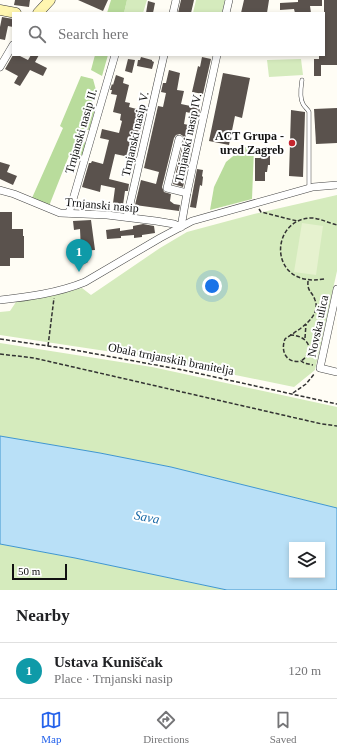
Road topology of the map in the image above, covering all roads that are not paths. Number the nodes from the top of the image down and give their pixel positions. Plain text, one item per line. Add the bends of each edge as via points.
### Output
1 (50, 0) edge
2 (176, 0) edge
3 (229, 0) edge
4 (0, 10) edge
5 (12, 12) edge
6 (39, 12) edge
7 (174, 12) edge
8 (226, 12) edge
9 (12, 47) edge
10 (115, 56) edge
11 (164, 56) edge
12 (217, 56) edge
13 (0, 67) edge
14 (302, 80) dead end
15 (179, 139) dead end
16 (337, 184) edge
17 (309, 188) junction
18 (0, 190) edge
19 (187, 193) junction
20 (69, 213) junction
21 (127, 217) junction
22 (181, 227) junction
23 (337, 289) edge
24 (0, 300) edge
25 (337, 372) edge

1 - 6 street
2 - 7 street
3 - 8 street
4 - 5 street
9 - 13 street
10 - 20 street, Trnjanski nasip II.
11 - 21 street, Trnjanski nasip V.
12 - 19 street, Trnjanski nasip IV.
14 - 17 lane via 302,103 309,112
15 - 19 street via 167,188
16 - 17 street
17 - 22 street via 192,221
18 - 20 street, Trnjanski nasip via 53,211
19 - 22 street, Trnjanski nasip IV.
20 - 21 street, Trnjanski nasip
21 - 22 street, Trnjanski nasip via 161,221
22 - 24 street via 97,276 72,287
23 - 25 street, Novska ulica via 319,369

